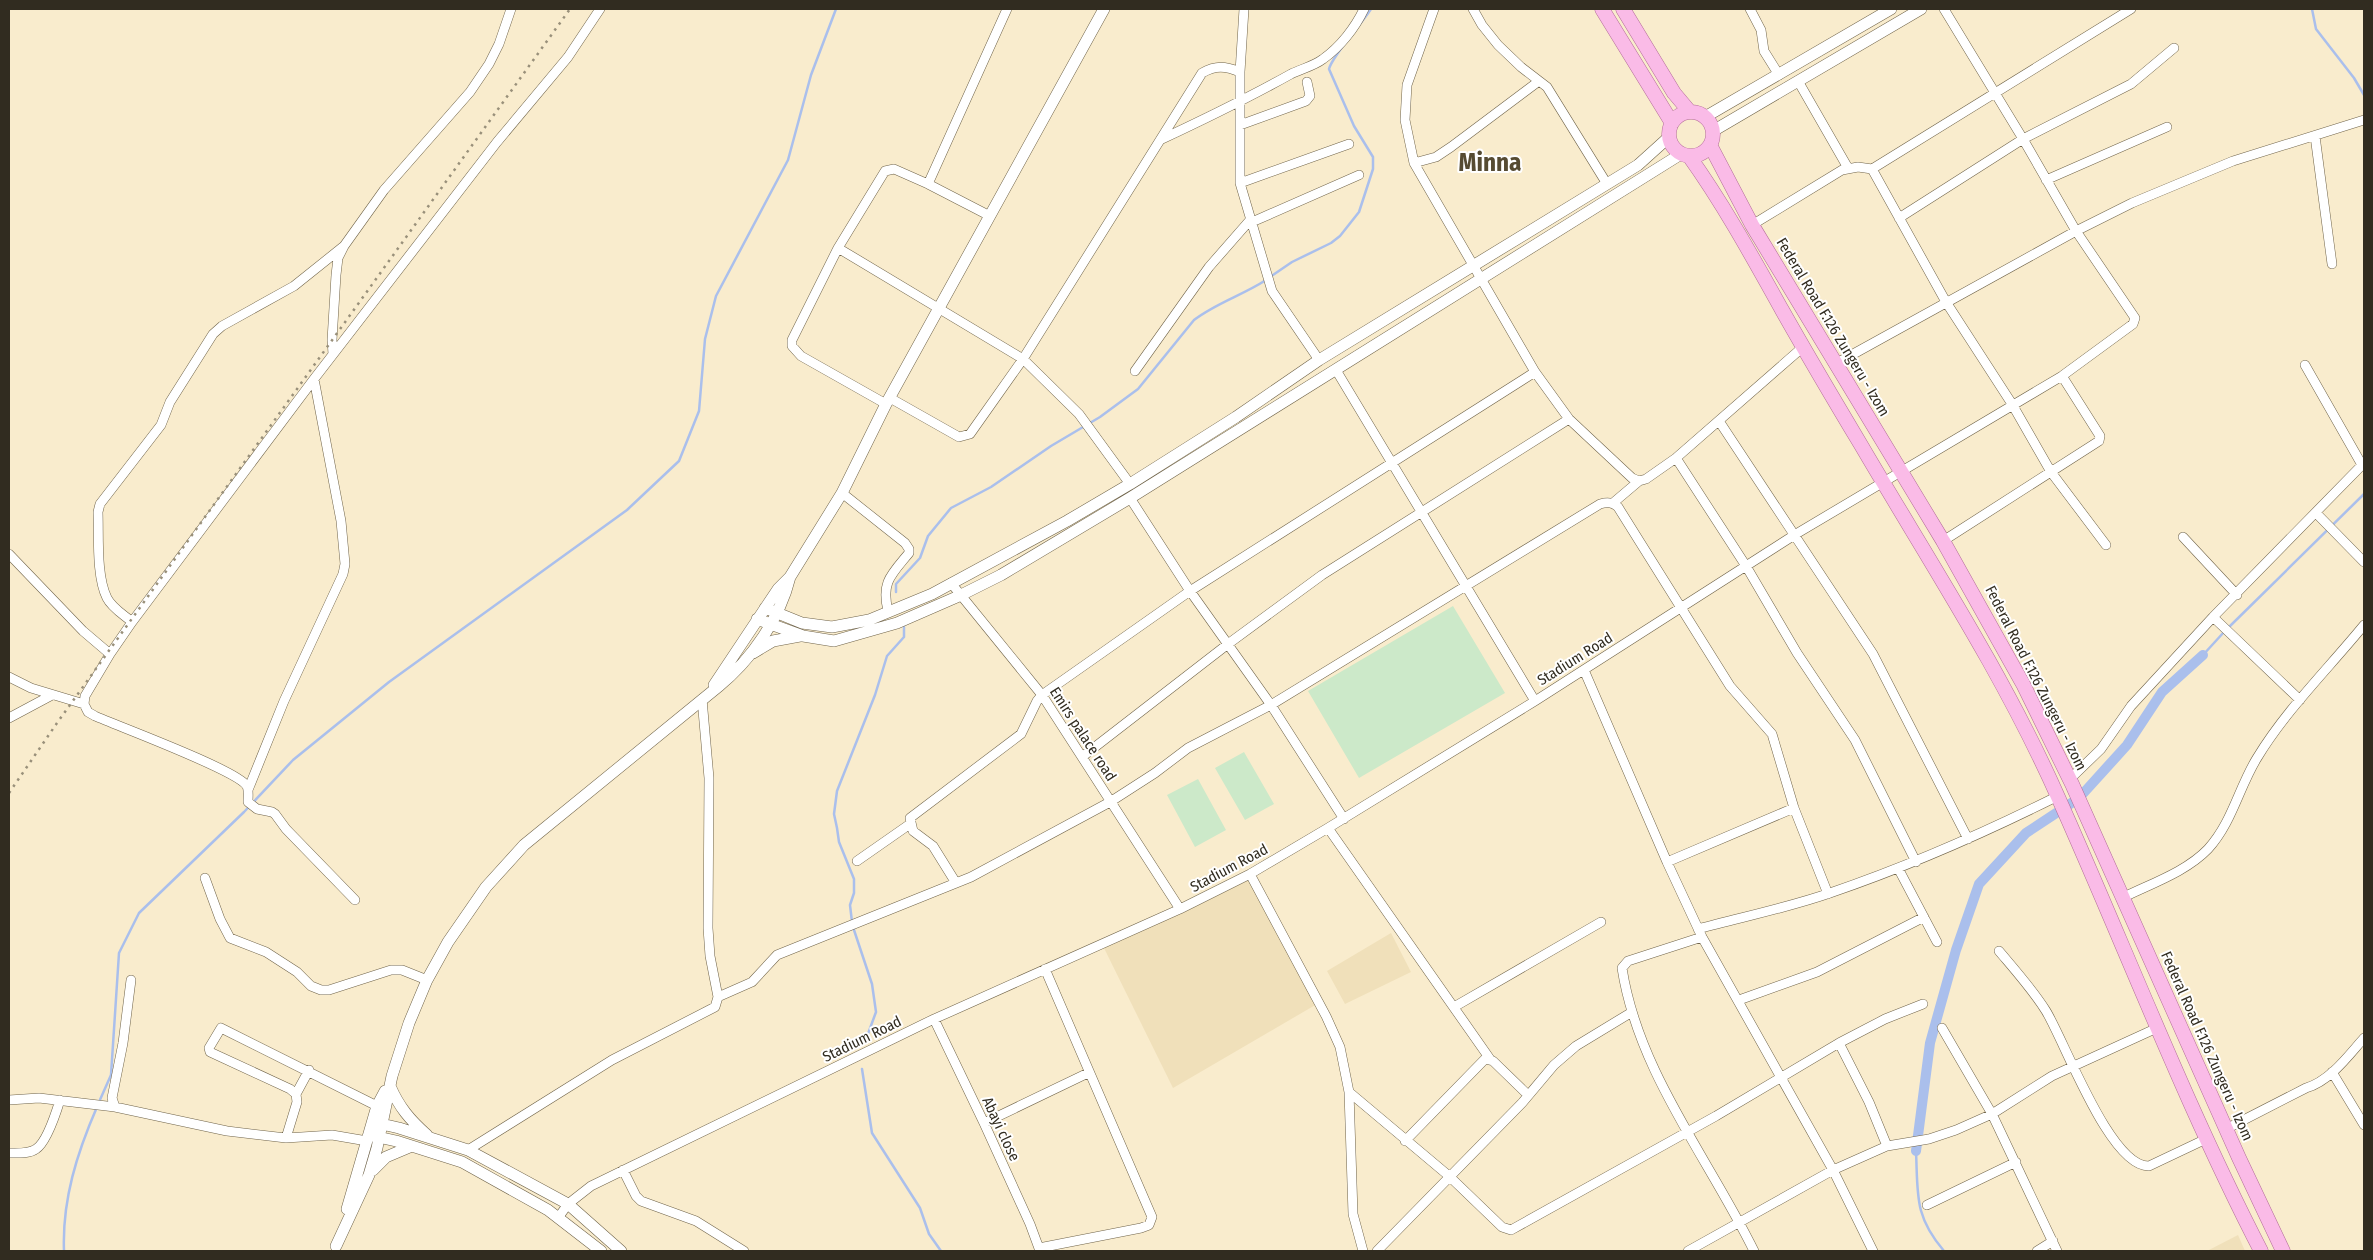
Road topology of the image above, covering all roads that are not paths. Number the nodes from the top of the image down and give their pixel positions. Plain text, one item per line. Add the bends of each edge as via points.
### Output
1 (511, 9) edge
2 (600, 9) edge
3 (1007, 9) edge
4 (1104, 9) edge
5 (1244, 9) edge
6 (1364, 9) edge
7 (1434, 9) edge
8 (1474, 9) edge
9 (1602, 9) edge
10 (1623, 9) edge
11 (1750, 9) edge
12 (1891, 9) edge
13 (1921, 9) edge
14 (1944, 9) edge
15 (2131, 9) edge
16 (2174, 48) dead end
17 (1240, 72) junction
18 (1779, 75) junction
19 (1539, 81) junction
20 (1798, 81) junction
21 (1307, 82) dead end
22 (1994, 92) junction
23 (1241, 102) junction
24 (1690, 112) junction
25 (1705, 117) junction
26 (2364, 120) edge
27 (1240, 125) junction
28 (2167, 127) dead end
29 (1670, 130) junction
30 (1713, 131) junction
31 (2315, 136) junction
32 (2023, 139) junction
33 (1160, 140) junction
34 (1349, 144) dead end
35 (1710, 145) junction
36 (1685, 155) junction
37 (1414, 163) junction
38 (1848, 168) junction
39 (1872, 169) junction
40 (1359, 175) dead end
41 (2046, 180) junction
42 (1240, 183) junction
43 (928, 184) junction
44 (1607, 184) junction
45 (990, 216) junction
46 (1898, 218) junction
47 (1251, 220) junction
48 (1752, 225) junction
49 (2076, 231) junction
50 (344, 246) junction
51 (838, 248) junction
52 (2332, 264) dead end
53 (1474, 267) junction
54 (1482, 279) junction
55 (1946, 302) junction
56 (940, 310) junction
57 (1803, 346) junction
58 (333, 354) junction
59 (1023, 359) junction
60 (1319, 360) junction
61 (1837, 363) junction
62 (2305, 365) dead end
63 (1336, 370) junction
64 (1135, 371) dead end
65 (1535, 372) junction
66 (2062, 376) junction
67 (314, 379) junction
68 (888, 401) junction
69 (2012, 404) junction
70 (1569, 419) junction
71 (1719, 421) junction
72 (1676, 458) junction
73 (1392, 464) junction
74 (2363, 464) edge
75 (1901, 472) junction
76 (2050, 472) junction
77 (1639, 481) junction
78 (1883, 482) junction
79 (1130, 484) junction
80 (842, 494) junction
81 (1130, 498) junction
82 (1613, 503) junction
83 (1421, 512) junction
84 (2316, 513) junction
85 (1796, 534) junction
86 (2183, 537) dead end
87 (1943, 540) junction
88 (2106, 545) dead end
89 (9, 554) edge
90 (2364, 562) edge
91 (1746, 566) junction
92 (951, 583) junction
93 (1466, 588) junction
94 (1190, 591) junction
95 (2236, 595) junction
96 (959, 596) junction
97 (1680, 609) junction
98 (888, 611) junction
99 (771, 615) junction
100 (2213, 617) junction
101 (132, 622) junction
102 (2364, 625) edge
103 (803, 636) junction
104 (1228, 644) junction
105 (110, 654) junction
106 (749, 656) junction
107 (1584, 670) junction
108 (9, 677) edge
109 (52, 695) junction
110 (1042, 695) junction
111 (706, 696) junction
112 (2300, 700) junction
113 (1535, 701) junction
114 (84, 704) junction
115 (1271, 705) junction
116 (9, 718) edge
117 (1082, 757) junction
118 (2071, 781) junction
119 (248, 790) junction
120 (2059, 798) junction
121 (1110, 802) junction
122 (1794, 808) junction
123 (1344, 819) junction
124 (910, 824) junction
125 (1328, 828) junction
126 (1968, 839) junction
127 (857, 861) dead end
128 (1667, 862) junction
129 (1916, 862) junction
130 (1898, 868) junction
131 (1250, 874) junction
132 (205, 878) dead end
133 (956, 882) junction
134 (1828, 894) junction
135 (2122, 898) junction
136 (355, 900) dead end
137 (1180, 909) junction
138 (1924, 917) junction
139 (1601, 922) dead end
140 (2138, 932) junction
141 (1700, 933) junction
142 (2119, 941) junction
143 (1937, 942) dead end
144 (2000, 951) dead end
145 (1045, 969) junction
146 (131, 980) dead end
147 (427, 980) junction
148 (718, 997) junction
149 (1739, 1000) junction
150 (1923, 1004) dead end
151 (1454, 1006) junction
152 (1632, 1012) junction
153 (934, 1019) junction
154 (1942, 1028) dead end
155 (2157, 1028) junction
156 (2364, 1038) edge
157 (1839, 1043) junction
158 (1490, 1058) junction
159 (2073, 1066) junction
160 (309, 1070) junction
161 (2332, 1072) junction
162 (1088, 1073) junction
163 (1782, 1078) junction
164 (391, 1081) junction
165 (1349, 1092) junction
166 (296, 1094) junction
167 (1528, 1095) junction
168 (9, 1100) edge
169 (60, 1100) junction
170 (377, 1106) junction
171 (111, 1107) junction
172 (1992, 1114) junction
173 (377, 1123) junction
174 (984, 1123) junction
175 (2364, 1124) edge
176 (2226, 1129) junction
177 (1688, 1131) junction
178 (286, 1138) junction
179 (372, 1138) junction
180 (432, 1139) junction
181 (2206, 1139) junction
182 (1405, 1141) junction
183 (412, 1146) junction
184 (1887, 1146) junction
185 (468, 1150) junction
186 (9, 1153) edge
187 (2016, 1162) junction
188 (623, 1170) junction
189 (1833, 1170) junction
190 (369, 1175) junction
191 (1449, 1176) junction
192 (568, 1204) junction
193 (1927, 1205) dead end
194 (558, 1218) junction
195 (1740, 1222) junction
196 (2053, 1241) junction
197 (335, 1248) edge
198 (1040, 1250) edge
199 (601, 1251) edge
200 (621, 1251) edge
201 (744, 1251) edge
202 (1362, 1251) edge
203 (1377, 1251) edge
204 (1688, 1251) edge
205 (1754, 1251) edge
206 (1873, 1251) edge
207 (2036, 1251) edge
208 (2057, 1251) edge
209 (2261, 1251) edge
210 (2283, 1251) edge

1 - 50 street via 489,64 470,92 384,190
2 - 58 street via 568,57 497,142
3 - 43 street
4 - 45 street
5 - 17 street
6 - 23 street via 1339,44 1322,60
7 - 37 street via 1406,85 1405,120
8 - 19 street via 1498,45
9 - 29 main road
10 - 24 main road via 1674,93
11 - 18 street via 1761,30 1764,51
12 - 18 street
13 - 20 street
14 - 22 street
15 - 22 street
16 - 32 street via 2131,84
17 - 23 street
17 - 33 street via 1214,66 1202,74
18 - 25 street
19 - 37 street via 1436,157
19 - 44 street via 1555,98
20 - 30 street
20 - 38 street
21 - 27 street via 1310,96 1306,101
22 - 32 street
22 - 39 street
23 - 27 street
23 - 33 street
24 - 25 main road
24 - 29 main road via 1683,114
25 - 30 main road
26 - 31 street
27 - 42 street
28 - 41 street
29 - 36 main road via 1675,150
29 - 44 street via 1644,160
30 - 35 main road
31 - 49 street via 2233,161 2132,203
31 - 52 street
32 - 41 street
32 - 46 street
33 - 59 street
34 - 42 street
35 - 36 main road via 1701,154
35 - 48 main road, Federal Road F.126 Zungeru - Izom
36 - 54 street via 1613,194
36 - 57 main road via 1724,208
37 - 53 street
38 - 39 street
38 - 48 street
39 - 46 street
40 - 47 street
41 - 49 street
42 - 47 street
43 - 45 street
43 - 51 street via 894,169 885,171
44 - 53 street
45 - 56 street
46 - 55 street
47 - 60 street via 1272,291
47 - 64 street via 1209,267
48 - 61 main road, Federal Road F.126 Zungeru - Izom
49 - 55 street
49 - 66 street, Stadium Road via 2135,321
50 - 58 street via 336,274
50 - 101 street via 294,286 213,334 170,402 161,425 100,504 100,560 104,588 113,606
51 - 56 street
51 - 68 street via 809,302 792,346 801,356
53 - 54 street
53 - 60 street
54 - 63 street
54 - 65 street
55 - 61 street
55 - 69 street
56 - 59 street
56 - 68 street
57 - 71 street
57 - 78 main road
58 - 67 street
59 - 68 street via 974,430 965,437
59 - 79 street via 1079,414
60 - 79 street
61 - 75 main road, Federal Road F.126 Zungeru - Izom
62 - 74 street
63 - 73 street
63 - 81 street
65 - 70 street
65 - 73 street
66 - 69 street, Stadium Road
66 - 76 street via 2100,436 2099,441
67 - 101 street
67 - 119 street via 345,564
68 - 80 street
69 - 75 street, Stadium Road
69 - 76 street
70 - 77 street
70 - 83 street
71 - 72 street
71 - 85 street
72 - 77 street
72 - 91 street
73 - 83 street
73 - 94 street
74 - 84 street
75 - 78 street, Stadium Road
75 - 87 main road, Federal Road F.126 Zungeru - Izom
76 - 87 street
76 - 88 street
77 - 82 street
78 - 85 street, Stadium Road
78 - 120 main road via 1968,621
79 - 92 street via 1067,522
80 - 98 street via 909,549 884,588
80 - 99 street via 790,577 784,600
81 - 94 street
81 - 96 street
82 - 93 street via 1600,504
82 - 97 street
83 - 93 street
83 - 104 street via 1322,575
84 - 90 street
84 - 95 street
85 - 91 street, Stadium Road
85 - 126 street via 1873,654
86 - 95 street
87 - 118 main road, Federal Road F.126 Zungeru - Izom via 2023,684
89 - 105 street via 83,631
91 - 97 street, Stadium Road
91 - 129 street via 1797,653 1855,740
92 - 96 street, Emirs palace road
92 - 98 street
93 - 113 street
93 - 115 street via 1408,619
94 - 104 street
94 - 110 street
95 - 100 street
96 - 103 street via 897,623 858,635 827,641
96 - 110 street, Emirs palace road
97 - 107 street, Stadium Road
97 - 122 street via 1730,686 1772,734
98 - 99 street via 868,620 832,627
99 - 103 street
99 - 106 street
99 - 111 street via 757,619
100 - 112 street
100 - 118 street via 2131,706 2101,749
101 - 105 street
102 - 112 street
103 - 106 street via 773,641
104 - 115 street
104 - 117 street
105 - 114 street via 85,696
106 - 111 street via 723,684
107 - 113 street, Stadium Road
107 - 128 street
108 - 109 street
109 - 114 street
109 - 116 street
110 - 117 street, Emirs palace road
110 - 124 street via 1021,734 916,813 910,818
111 - 147 street via 524,845 486,887 448,942
111 - 148 street via 708,928
112 - 135 street via 2256,760 2223,829 2208,849 2185,867
113 - 123 street, Stadium Road
114 - 119 street via 95,716 230,774 243,782
115 - 121 street via 1188,748 1155,774
115 - 123 street
117 - 121 street, Emirs palace road
118 - 135 main road, Federal Road F.126 Zungeru - Izom
119 - 136 street via 248,802 257,809 275,814
120 - 126 street
120 - 142 main road
121 - 133 street via 1020,852
121 - 137 street, Emirs palace road
122 - 128 street
122 - 134 street
123 - 125 street, Stadium Road
124 - 127 street
124 - 133 street via 913,831 937,851
125 - 131 street, Stadium Road
125 - 151 street
126 - 129 street
128 - 141 street
129 - 130 street
130 - 134 street
130 - 138 street
131 - 137 street, Stadium Road
131 - 165 street via 1326,1016 1340,1047
132 - 147 street via 230,938 266,952 297,972 311,986 328,990 391,970 402,970
133 - 148 street via 777,955 752,982
134 - 141 street
135 - 140 main road, Federal Road F.126 Zungeru - Izom
137 - 145 street, Stadium Road
138 - 143 street
138 - 149 street via 1817,972
139 - 151 street
140 - 142 main road
140 - 176 main road, Federal Road F.126 Zungeru - Izom
141 - 149 street
141 - 152 street via 1628,961 1622,968
142 - 155 main road
144 - 159 street via 2039,1000
145 - 153 street, Stadium Road
145 - 162 street
146 - 171 street
147 - 164 street via 409,1023
148 - 185 street via 710,1011 612,1060
149 - 163 street
150 - 157 street via 1884,1019
151 - 158 street
152 - 167 street via 1576,1046
152 - 177 street via 1646,1050
153 - 174 street, Abayi close
153 - 188 street, Stadium Road
154 - 172 street
155 - 159 street
155 - 181 main road
156 - 161 street
157 - 163 street
157 - 184 street
158 - 167 street
158 - 182 street via 1480,1062
159 - 172 street
159 - 181 street via 2105,1129 2142,1166 2149,1166
160 - 166 street
160 - 166 street via 225,1029 218,1030 210,1052 290,1088
160 - 170 street
161 - 175 street
161 - 176 street via 2315,1085
162 - 174 street
162 - 198 street via 1152,1217 1150,1225
163 - 177 street
163 - 189 street
164 - 170 street
164 - 173 street
164 - 180 street via 406,1114
165 - 182 street
165 - 202 street via 1353,1214
166 - 178 street via 297,1102
167 - 191 street
168 - 169 street
169 - 171 street
169 - 186 street via 54,1118 36,1149
170 - 173 street
171 - 178 street via 227,1131
172 - 184 street via 1950,1133
172 - 187 street
173 - 179 street
173 - 180 street
174 - 198 street, Abayi close
176 - 210 main road, Federal Road F.126 Zungeru - Izom
177 - 191 street via 1511,1230 1502,1227
177 - 195 street
178 - 179 street via 332,1135
179 - 183 street
179 - 190 street
179 - 197 street
180 - 185 street
181 - 209 main road
182 - 191 street
183 - 190 street via 386,1157
183 - 194 street via 462,1162
184 - 189 street
185 - 192 street
187 - 193 street
187 - 196 street
188 - 192 street, Stadium Road via 591,1186
188 - 201 street via 641,1200 696,1221
189 - 195 street
189 - 206 street
190 - 197 street
191 - 203 street
192 - 194 street, Stadium Road
192 - 200 street
194 - 199 street
195 - 204 street
195 - 205 street
196 - 207 street
196 - 208 street

